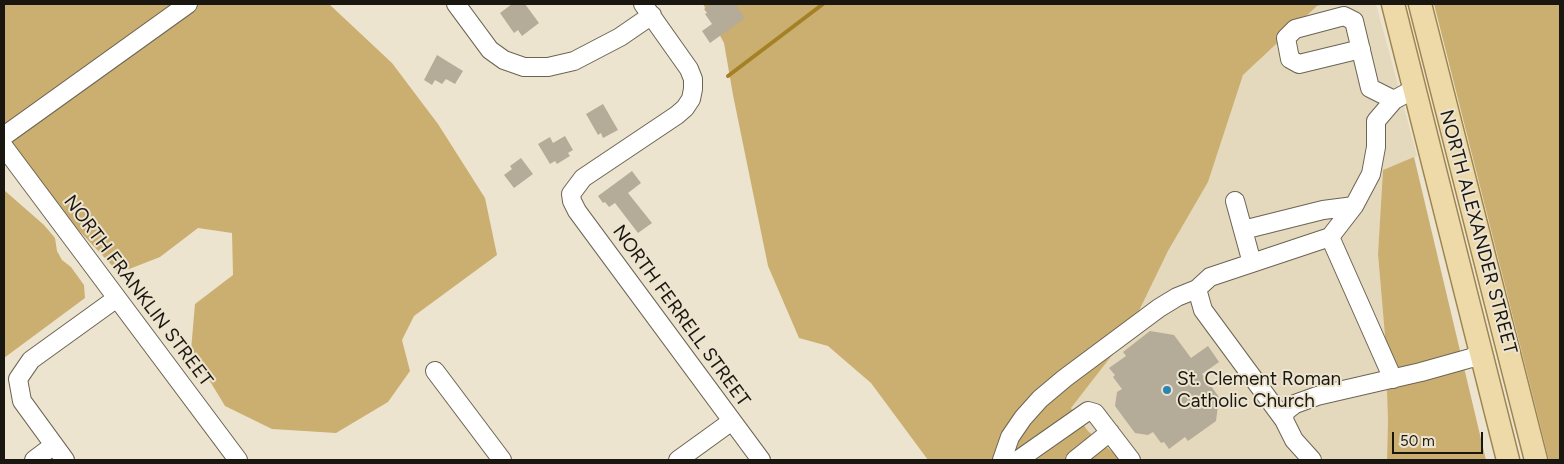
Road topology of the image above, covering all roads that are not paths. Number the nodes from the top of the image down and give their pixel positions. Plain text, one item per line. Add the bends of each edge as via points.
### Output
1 (188, 4) edge
2 (456, 4) edge
3 (1393, 4) edge
4 (1420, 4) edge
5 (648, 9) edge
6 (1361, 49) dead end
7 (1370, 88) junction
8 (1414, 89) junction
9 (1394, 100) junction
10 (1376, 121) junction
11 (4, 136) edge
12 (1453, 136) junction
13 (4, 147) edge
14 (1236, 201) dead end
15 (1354, 206) junction
16 (1243, 230) junction
17 (1330, 237) junction
18 (1252, 263) junction
19 (1197, 289) junction
20 (117, 298) junction
21 (1502, 323) junction
22 (1482, 350) junction
23 (435, 371) dead end
24 (1394, 379) junction
25 (1284, 420) junction
26 (732, 421) junction
27 (1110, 432) junction
28 (54, 445) junction
29 (34, 460) edge
30 (65, 460) edge
31 (238, 460) edge
32 (502, 460) edge
33 (678, 460) edge
34 (761, 460) edge
35 (1002, 460) edge
36 (1018, 460) edge
37 (1074, 460) edge
38 (1130, 460) edge
39 (1312, 460) edge
40 (1508, 460) edge
41 (1536, 460) edge

1 - 11 street
2 - 5 street via 490,50 504,60 524,67 548,67 574,61 620,36
3 - 8 main road, NORTH ALEXANDER STREET
4 - 12 main road, NORTH ALEXANDER STREET
5 - 26 street, NORTH FERRELL STREET via 689,69 693,79 691,99 677,115 594,170 578,184 571,194 572,201
6 - 7 street
7 - 9 street
7 - 10 street
8 - 9 street
8 - 12 main road via 1431,99
8 - 22 main road, NORTH ALEXANDER STREET
9 - 10 street
10 - 15 street via 1371,174
12 - 21 main road, NORTH ALEXANDER STREET
13 - 20 street, NORTH FRANKLIN STREET
14 - 16 street
15 - 16 street via 1323,210
15 - 17 street
16 - 18 street
17 - 18 street
17 - 24 street
18 - 19 street via 1210,277
19 - 25 street via 1203,310
19 - 35 street via 1159,308 1040,399 1010,437
20 - 28 street via 31,360 18,379 22,401
20 - 31 street, NORTH FRANKLIN STREET
21 - 22 main road via 1498,334
21 - 41 main road, NORTH ALEXANDER STREET
22 - 24 street via 1471,358
22 - 40 main road, NORTH ALEXANDER STREET
23 - 32 street
24 - 25 street via 1295,404 1285,412
25 - 39 street via 1294,440
26 - 33 street
26 - 34 street, NORTH FERRELL STREET
27 - 36 street via 1095,413 1088,411
27 - 37 street
27 - 38 street
28 - 29 street
28 - 30 street

